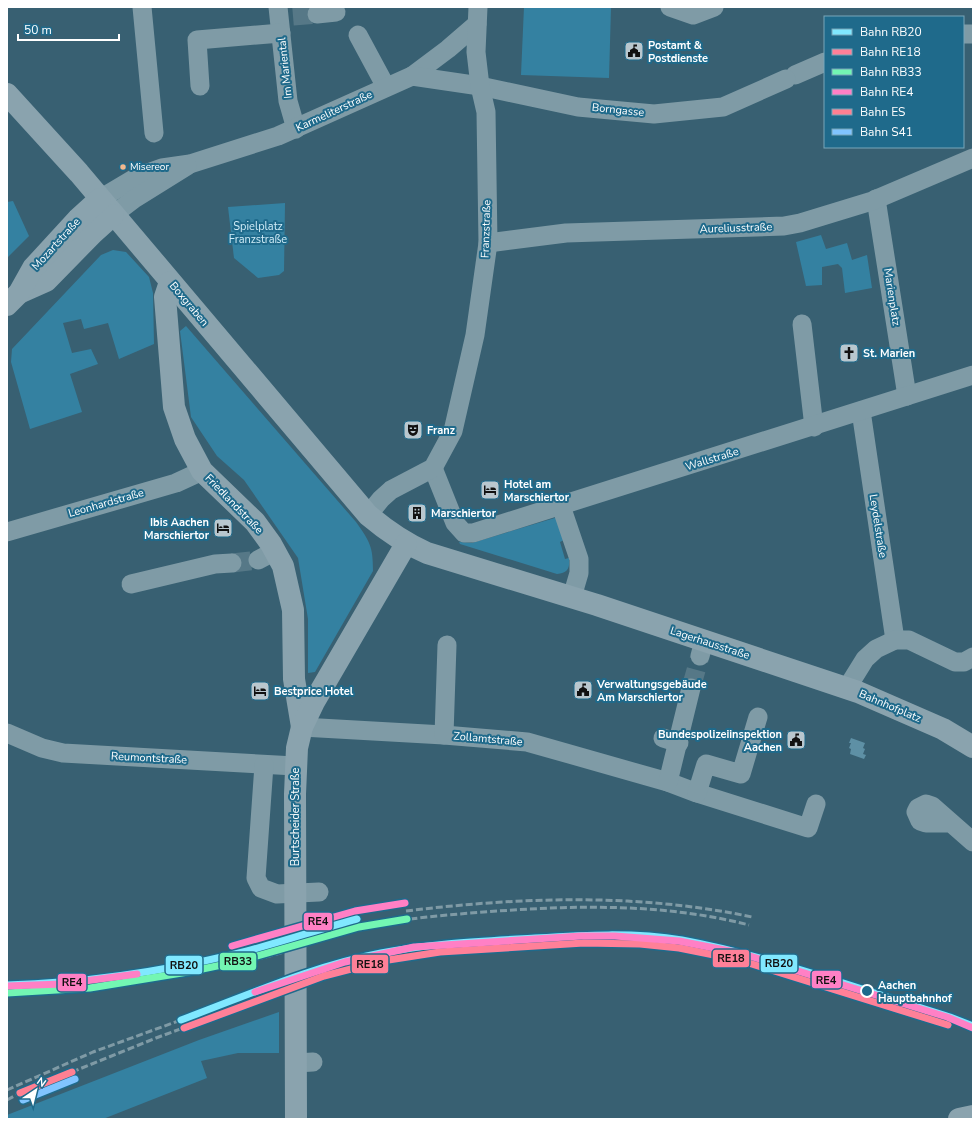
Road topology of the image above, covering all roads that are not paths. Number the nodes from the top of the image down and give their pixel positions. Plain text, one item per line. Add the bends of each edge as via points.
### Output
1 (142, 7) edge
2 (670, 7) edge
3 (714, 7) edge
4 (691, 11) edge
5 (336, 12) dead end
6 (317, 14) tunnel mouth
7 (478, 15) edge
8 (283, 18) edge
9 (358, 35) dead end
10 (824, 62) edge
11 (412, 76) junction
12 (200, 86) dead end
13 (480, 86) junction
14 (386, 87) junction
15 (7, 94) edge
16 (296, 129) junction
17 (154, 133) dead end
18 (973, 158) edge
19 (876, 199) junction
20 (106, 207) junction
21 (488, 243) junction
22 (170, 282) junction
23 (13, 299) edge
24 (802, 324) dead end
25 (973, 375) edge
26 (907, 396) junction
27 (861, 411) junction
28 (814, 427) junction
29 (433, 468) junction
30 (202, 471) junction
31 (561, 506) junction
32 (368, 515) junction
33 (7, 532) edge
34 (406, 544) junction
35 (232, 563) tunnel mouth
36 (131, 584) dead end
37 (572, 597) junction
38 (895, 640) junction
39 (447, 645) dead end
40 (973, 658) edge
41 (691, 688) tunnel mouth
42 (847, 688) junction
43 (758, 717) dead end
44 (302, 727) junction
45 (444, 735) junction
46 (8, 737) edge
47 (973, 747) edge
48 (264, 765) junction
49 (295, 766) junction
50 (668, 782) junction
51 (701, 794) junction
52 (816, 804) dead end
53 (951, 824) dead end
54 (973, 842) edge
55 (319, 892) dead end
56 (973, 1116) edge
57 (296, 1119) edge
58 (959, 1119) edge

1 - 17 street
2 - 4 street
3 - 4 street
5 - 6 street
7 - 11 street, Karmeliterstraße via 448,49
7 - 13 street, Franzstraße via 476,52
8 - 12 street via 197,40
8 - 16 street, Im Mariental via 288,101
9 - 14 street
10 - 13 street, Borngasse via 723,107 654,114 578,107
11 - 13 street
11 - 14 street, Karmeliterstraße
13 - 21 street, Franzstraße via 486,112
14 - 16 street, Karmeliterstraße
15 - 20 main road, Boxgraben
16 - 20 street, Karmeliterstraße via 190,164 162,168 137,177
18 - 19 street, Aureliusstraße
19 - 21 street, Aureliusstraße via 815,219 784,226 566,233
19 - 26 street, Marienplatz
20 - 22 main road, Boxgraben
20 - 23 main road, Mozartstraße via 78,219 33,268
21 - 29 street, Franzstraße via 476,335 453,430
22 - 30 main road, Friedlandstraße via 165,297 174,407 185,439
22 - 32 main road, Boxgraben
24 - 28 street
25 - 26 street, Wallstraße
26 - 27 street, Wallstraße
27 - 28 street, Wallstraße
27 - 38 street, Leydelstraße
28 - 31 street, Wallstraße
29 - 31 street, Wallstraße via 454,523 464,533 473,533
29 - 32 street via 391,490
30 - 33 street, Leonhardstraße via 176,483
30 - 44 main road, Friedlandstraße via 255,522 266,555 283,566 293,610 294,679
31 - 37 street via 579,559 579,573
32 - 34 main road, Lagerhausstraße
34 - 37 main road, Lagerhausstraße via 427,553
34 - 44 main road, Burtscheider Straße
35 - 36 street via 215,564
37 - 42 main road, Lagerhausstraße via 702,649
38 - 40 street via 910,640 955,662
38 - 42 street, Bahnhofplatz via 876,649 865,659
39 - 45 street
41 - 50 street via 671,741
42 - 47 main road, Bahnhofplatz via 878,699 943,729
43 - 51 street via 741,774 706,764
44 - 45 street, Zollamtstraße
44 - 49 main road, Burtscheider Straße
45 - 50 street, Zollamtstraße via 527,742
46 - 48 street, Reumontstraße via 63,753
48 - 49 street, Reumontstraße
48 - 55 street via 256,878 262,888 277,894
49 - 57 main road, Burtscheider Straße via 296,1016 304,1063
50 - 51 street, Zollamtstraße
51 - 52 street, Zollamtstraße via 808,828
53 - 54 street
56 - 58 main road

